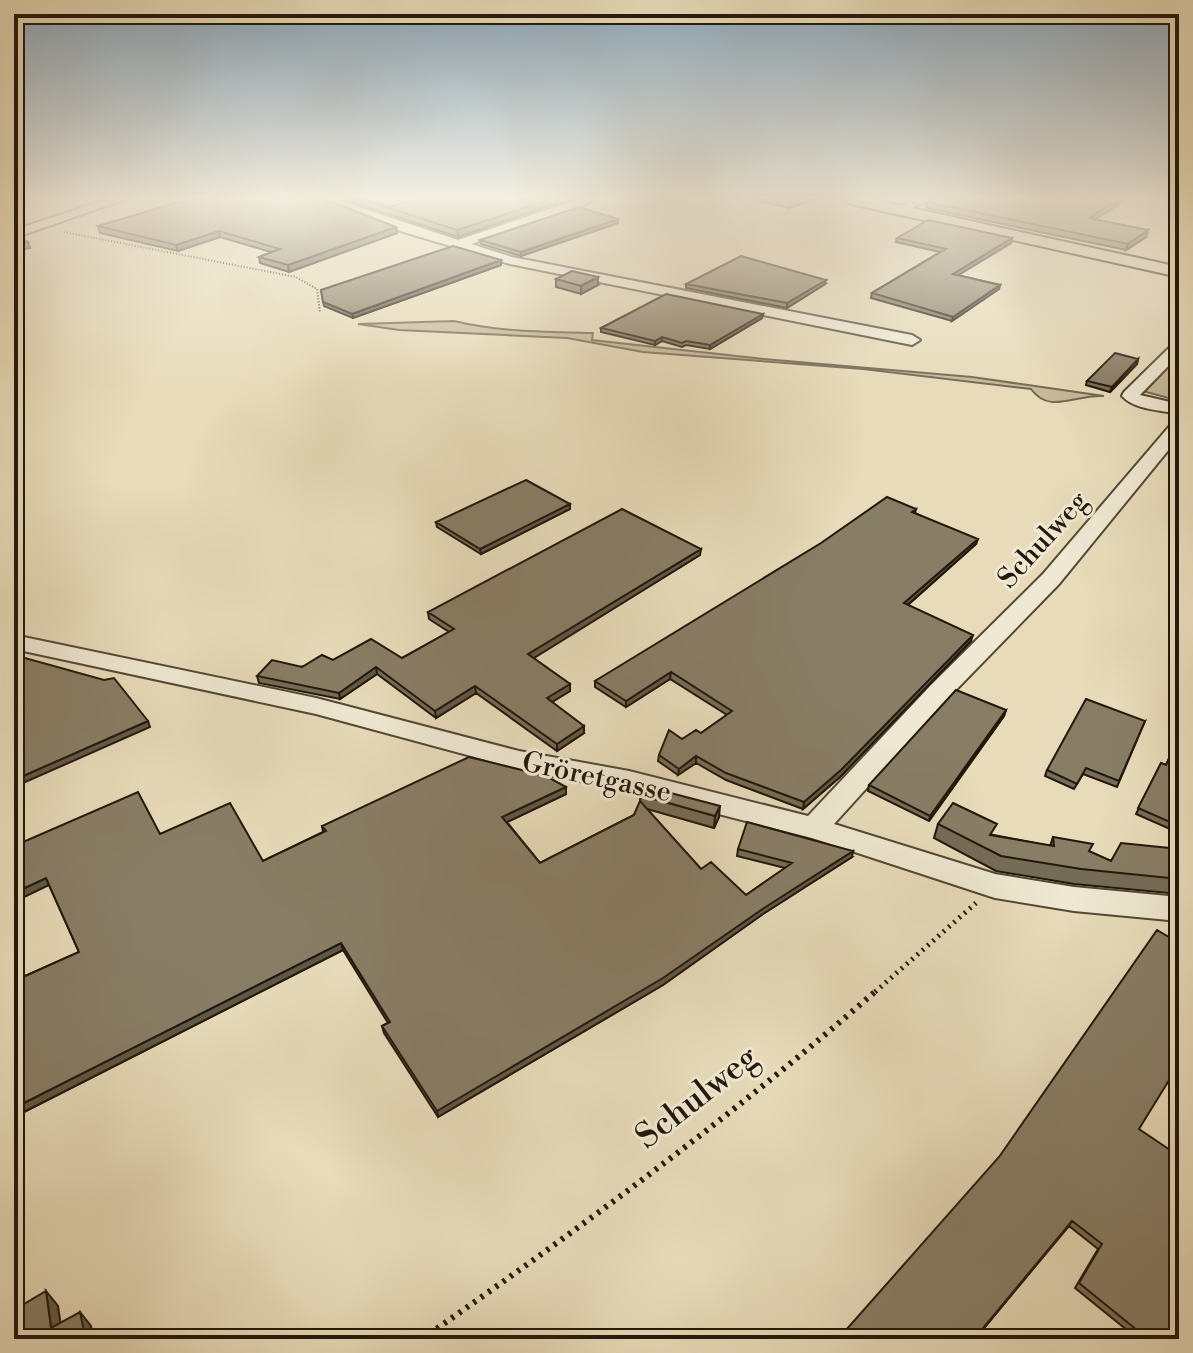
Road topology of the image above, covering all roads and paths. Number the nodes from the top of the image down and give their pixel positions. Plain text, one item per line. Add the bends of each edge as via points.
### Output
1 (222, 262) edge
2 (521, 262) edge
3 (1135, 262) edge
4 (1179, 272) edge
5 (320, 313) dead end
6 (912, 340) dead end
7 (1179, 346) edge
8 (1179, 409) edge
9 (1179, 426) edge
10 (14, 642) edge
11 (814, 828) junction
12 (995, 886) junction
13 (1179, 909) edge
14 (422, 1339) edge

1 - 5 path via 296,277 317,289
2 - 6 street
3 - 4 main road
7 - 8 street via 1130,396
9 - 11 street, Schulweg via 1051,579
10 - 11 street, Gröretgasse via 316,706 519,760 629,781
11 - 12 street, Gröretgasse
12 - 13 street, Gröretgasse
12 - 14 path, Schulweg via 798,1059 597,1216

